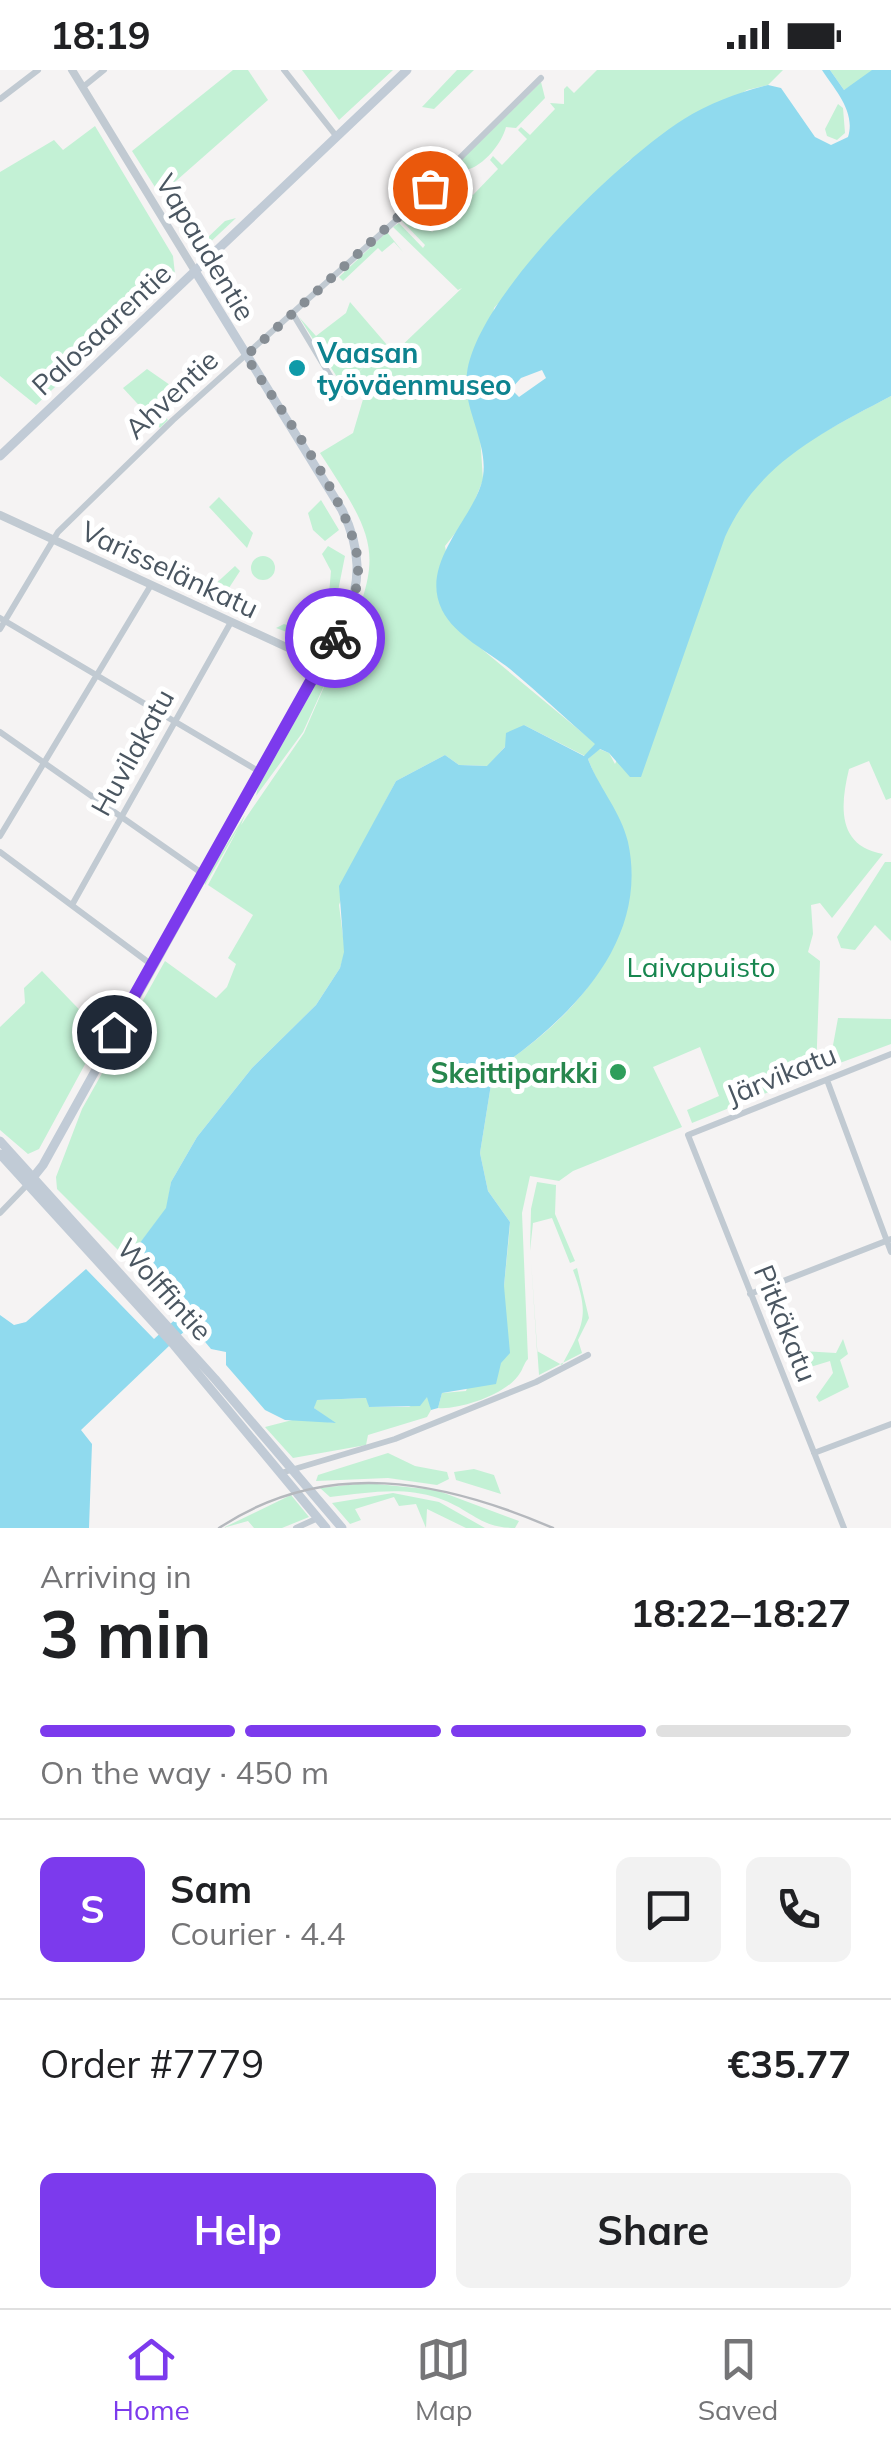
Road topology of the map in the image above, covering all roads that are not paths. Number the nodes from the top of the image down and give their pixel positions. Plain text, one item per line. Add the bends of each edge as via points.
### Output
1 (38, 70) edge
2 (72, 70) edge
3 (104, 70) edge
4 (284, 70) edge
5 (407, 70) edge
6 (541, 78) dead end
7 (82, 87) junction
8 (0, 98) edge
9 (336, 137) junction
10 (195, 271) junction
11 (293, 314) junction
12 (246, 356) junction
13 (342, 394) dead end
14 (0, 456) edge
15 (0, 515) edge
16 (54, 540) junction
17 (151, 585) junction
18 (3, 619) edge
19 (231, 622) junction
20 (0, 630) edge
21 (322, 663) junction
22 (97, 675) junction
23 (175, 722) junction
24 (0, 732) edge
25 (44, 762) junction
26 (260, 772) junction
27 (122, 817) junction
28 (0, 836) edge
29 (0, 852) edge
30 (204, 874) junction
31 (72, 906) junction
32 (152, 964) junction
33 (891, 1054) edge
34 (826, 1080) junction
35 (688, 1135) joint
36 (0, 1141) edge
37 (0, 1154) edge
38 (30, 1181) junction
39 (0, 1213) edge
40 (889, 1239) edge
41 (891, 1252) edge
42 (750, 1294) junction
43 (177, 1343) junction
44 (588, 1355) dead end
45 (891, 1424) edge
46 (814, 1454) junction
47 (294, 1470) junction
48 (282, 1474) junction
49 (319, 1518) junction
50 (296, 1528) edge
51 (326, 1528) edge
52 (342, 1528) edge
53 (844, 1528) edge

1 - 8 street
2 - 7 street, Vapaudentie
3 - 7 street
4 - 9 street
5 - 9 main road, Palosaarentie
6 - 11 street, Ahventie
7 - 10 street, Vapaudentie
9 - 10 main road, Palosaarentie
10 - 12 main road, Vapaudentie
10 - 14 main road, Palosaarentie
11 - 12 street, Ahventie
11 - 13 street
12 - 16 street, Ahventie
12 - 21 main road, Vapaudentie via 342,510 356,545 356,593
15 - 16 street, Varisselänkatu
16 - 17 street, Varisselänkatu
16 - 18 street, Ahventie
17 - 19 street, Varisselänkatu
17 - 22 street
18 - 20 street, Ahventie
18 - 22 street
19 - 21 street, Varisselänkatu
19 - 23 street, Huvilakatu
21 - 26 main road, Vapaudentie
22 - 23 street
22 - 25 street
23 - 26 street
23 - 27 street, Huvilakatu
24 - 25 street
25 - 27 street
25 - 28 street
26 - 30 main road, Vapaudentie
27 - 30 street
27 - 31 street, Huvilakatu
29 - 31 street
30 - 32 main road, Vapaudentie
31 - 32 street
32 - 38 main road, Vapaudentie
33 - 34 street, Järvikatu
34 - 35 street, Järvikatu
34 - 40 street
35 - 42 street, Pitkäkatu
36 - 38 main road, Wolffintie
37 - 38 main road, Wolffintie
38 - 39 street
38 - 43 main road, Wolffintie
40 - 41 street
40 - 42 street
42 - 46 street, Pitkäkatu
43 - 47 main road, Wolffintie
43 - 48 main road, Wolffintie
44 - 47 street via 424,1428
45 - 46 street
46 - 53 street, Pitkäkatu
47 - 48 street
47 - 52 main road, Wolffintie
48 - 49 main road, Wolffintie
49 - 50 street
49 - 51 main road, Wolffintie

